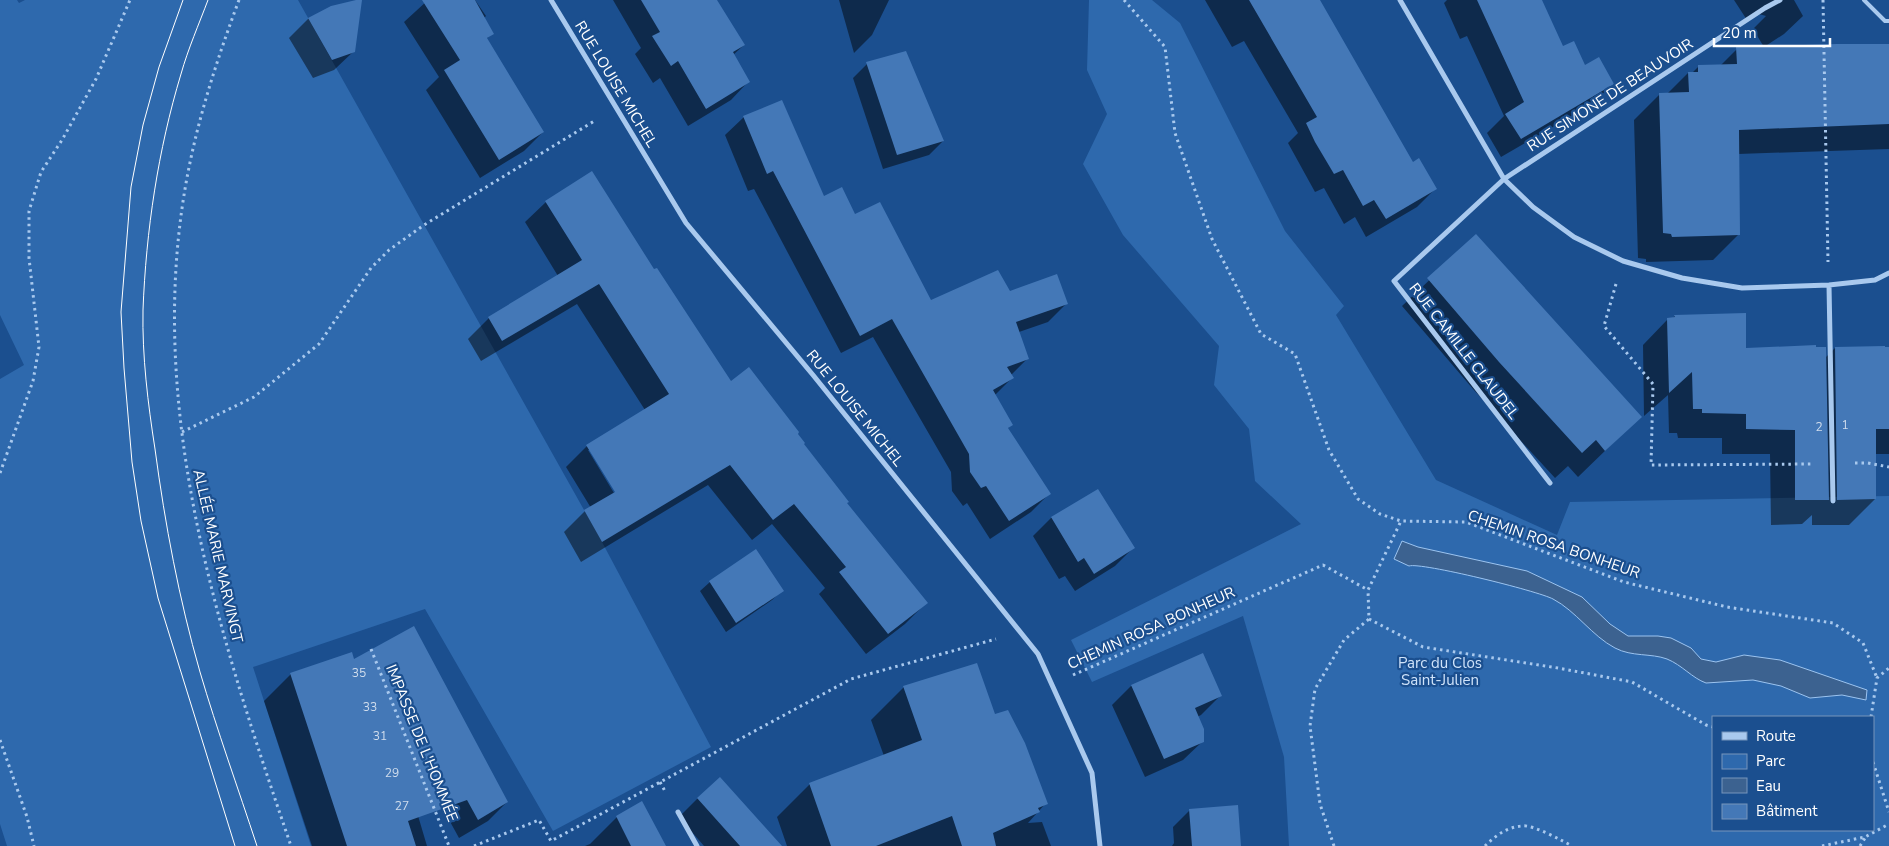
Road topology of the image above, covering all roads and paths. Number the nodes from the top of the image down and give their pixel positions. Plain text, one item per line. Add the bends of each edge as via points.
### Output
1 (130, 0) edge
2 (239, 0) edge
3 (551, 0) edge
4 (1124, 0) edge
5 (1400, 0) edge
6 (1780, 0) edge
7 (1823, 0) edge
8 (1864, 0) edge
9 (1889, 21) edge
10 (616, 108) junction
11 (1504, 179) junction
12 (1623, 261) junction
13 (1889, 274) edge
14 (1829, 285) junction
15 (182, 432) junction
16 (1832, 464) junction
17 (1889, 467) edge
18 (0, 473) edge
19 (1550, 483) dead end
20 (1833, 501) dead end
21 (1401, 522) junction
22 (1368, 590) junction
23 (1369, 619) junction
24 (1021, 632) junction
25 (371, 649) dead end
26 (1889, 668) edge
27 (1877, 678) junction
28 (1052, 684) junction
29 (1870, 716) edge
30 (1712, 727) edge
31 (0, 740) edge
32 (1874, 765) edge
33 (678, 812) dead end
34 (1889, 812) edge
35 (1889, 824) edge
36 (1865, 837) junction
37 (34, 846) edge
38 (291, 846) edge
39 (449, 846) edge
40 (474, 846) edge
41 (697, 846) edge
42 (1100, 846) edge
43 (1334, 846) edge
44 (1485, 846) edge
45 (1572, 846) edge
46 (1822, 846) edge
47 (1860, 846) edge

1 - 18 path via 96,79 41,172 28,211 29,258 39,347 33,381
2 - 15 path, ALLÉE MARIE MARVINGT via 201,112 181,216 174,332
3 - 10 street, RUE LOUISE MICHEL
4 - 21 path, CHEMIN ROSA BONHEUR via 1165,47 1174,133 1212,239 1261,334 1295,354 1329,450 1358,499 1380,514
5 - 11 street
6 - 11 street, RUE SIMONE DE BEAUVOIR
7 - 14 path
8 - 9 lane via 1885,22
10 - 15 path via 424,225 389,250 371,268 319,344 254,397
10 - 24 street, RUE LOUISE MICHEL via 686,223
11 - 12 street via 1533,207 1574,237
11 - 19 street, RUE CAMILLE CLAUDEL via 1394,281
12 - 14 street via 1682,278 1742,288
12 - 16 path via 1604,326 1653,384 1651,465
13 - 14 street via 1875,280
14 - 16 street
15 - 38 path, ALLÉE MARIE MARVINGT via 189,486 213,598 245,712
16 - 17 path via 1868,463
16 - 20 street
21 - 22 path
21 - 27 path, CHEMIN ROSA BONHEUR via 1466,522 1624,582 1727,607 1833,623 1864,644
22 - 23 path
22 - 28 path, CHEMIN ROSA BONHEUR via 1324,565
23 - 30 path via 1423,647 1632,682
23 - 43 path via 1344,640 1315,689 1310,726 1320,804
24 - 28 street, RUE LOUISE MICHEL via 1038,654
24 - 40 path via 851,679 551,841 540,820
25 - 39 path, IMPASSE DE L'HOMMÉE
26 - 27 path
27 - 29 path
28 - 42 street, RUE LOUISE MICHEL via 1092,773
31 - 37 path
32 - 34 path
33 - 41 street
35 - 36 path
36 - 46 path
36 - 47 path
44 - 45 path via 1497,834 1523,825

